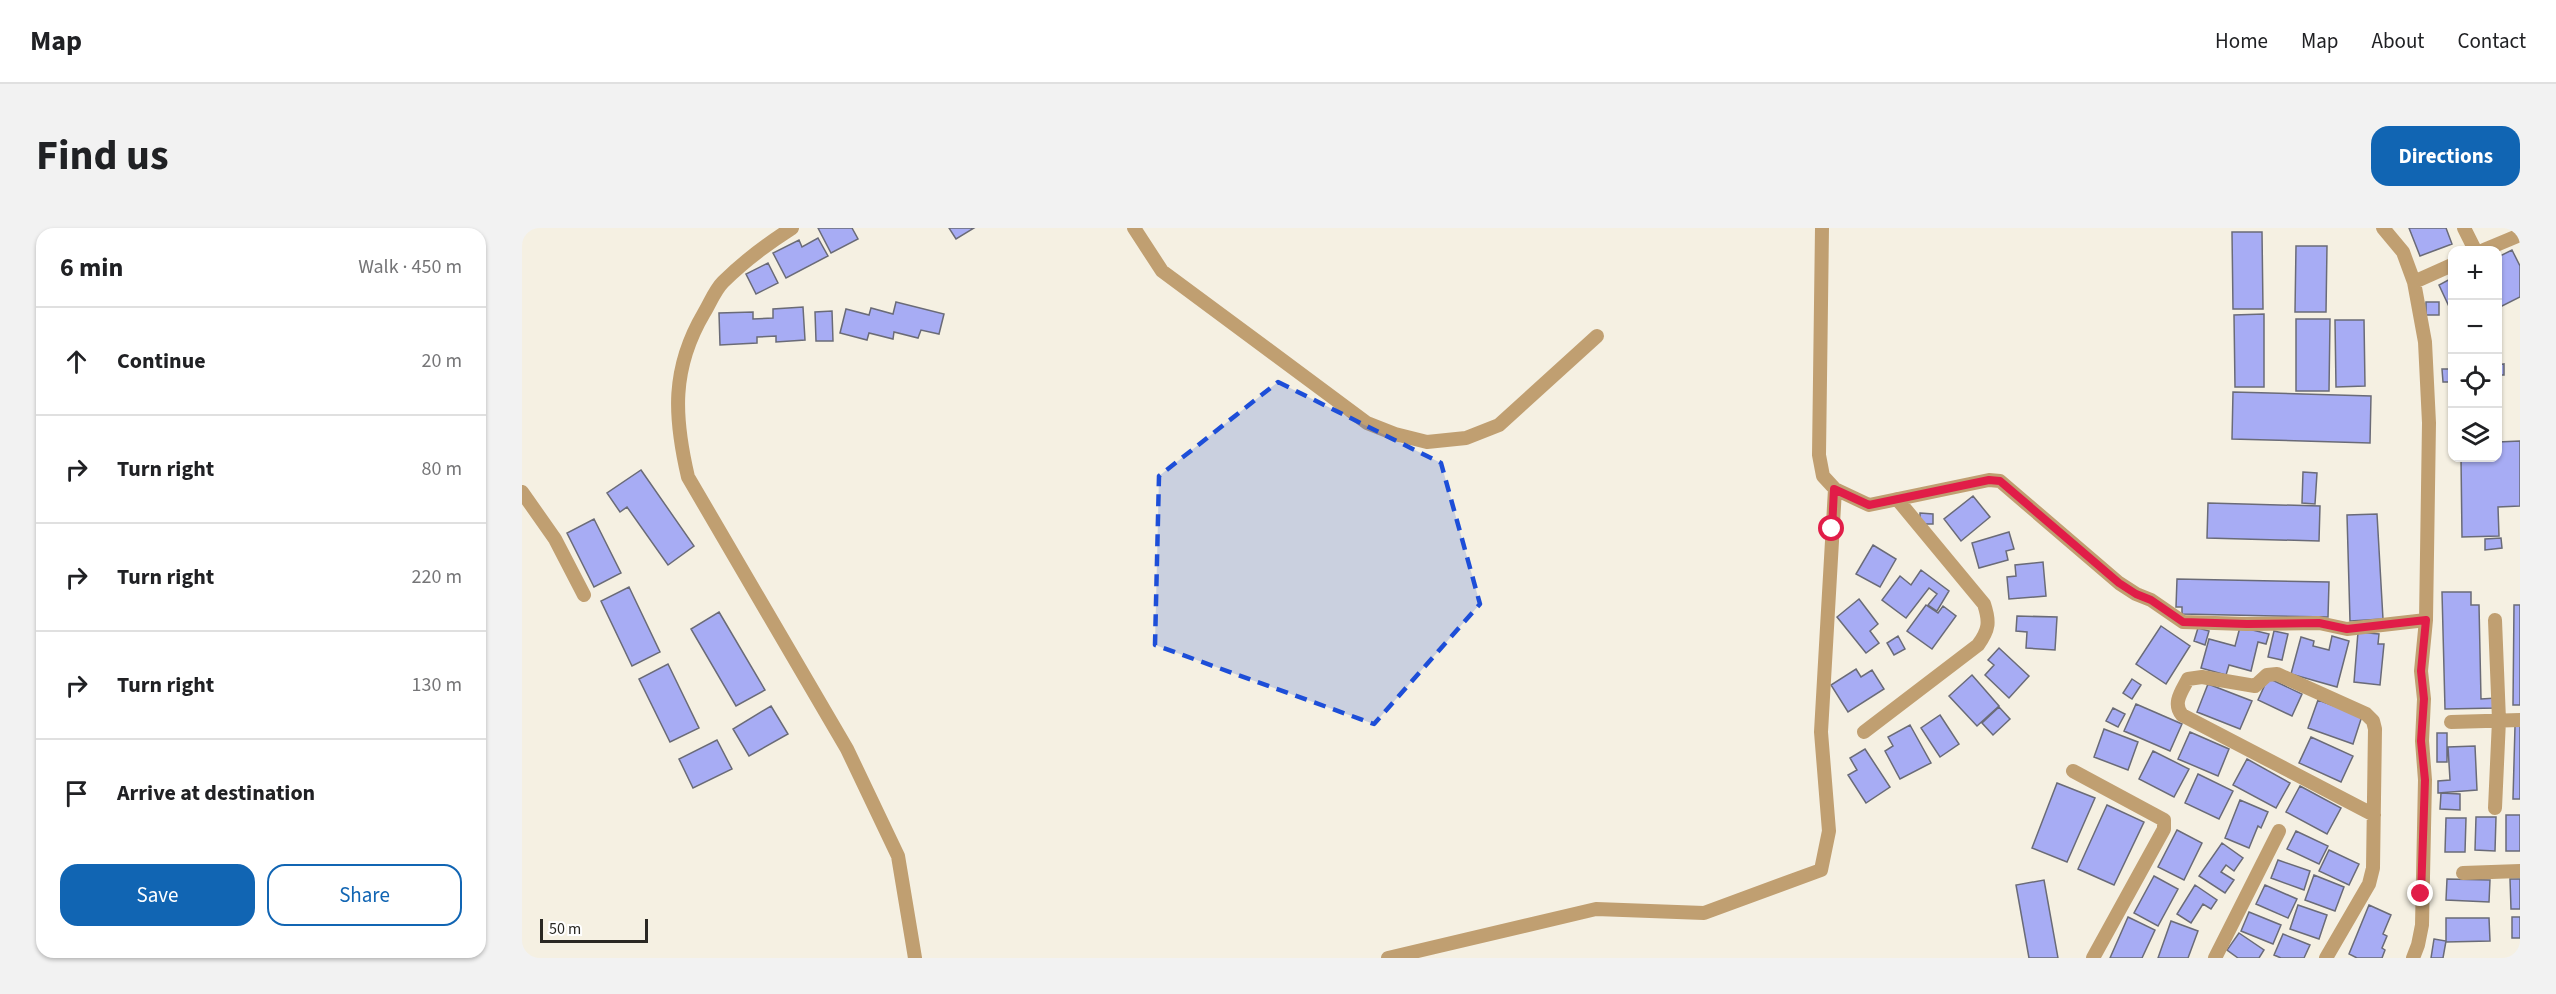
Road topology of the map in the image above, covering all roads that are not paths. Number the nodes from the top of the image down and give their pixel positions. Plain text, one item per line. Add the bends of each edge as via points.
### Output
1 (792, 228) edge
2 (1134, 228) edge
3 (1822, 228) edge
4 (2383, 228) edge
5 (2464, 228) edge
6 (2520, 235) edge
7 (2473, 246) edge
8 (2494, 246) edge
9 (2448, 267) edge
10 (2414, 282) junction
11 (1597, 336) dead end
12 (1834, 489) junction
13 (522, 492) edge
14 (1897, 499) junction
15 (584, 595) dead end
16 (2426, 620) junction
17 (2495, 620) dead end
18 (2499, 720) junction
19 (2520, 720) edge
20 (2451, 722) dead end
21 (1864, 732) dead end
22 (2073, 771) dead end
23 (2495, 808) dead end
24 (2374, 815) junction
25 (2279, 831) dead end
26 (2520, 871) edge
27 (2463, 873) dead end
28 (915, 958) edge
29 (1388, 958) edge
30 (2093, 958) edge
31 (2215, 958) edge
32 (2326, 958) edge
33 (2414, 958) edge

1 - 28 street via 721,284 697,325 680,367 679,439 688,477 847,749 898,856
2 - 11 street via 1162,272 1367,423 1427,442 1466,438 1499,425
3 - 12 street via 1819,455 1823,476
4 - 10 street via 2403,252
5 - 7 street
6 - 8 street
9 - 10 street
10 - 16 street via 2425,342 2429,423
12 - 14 street via 1869,505
12 - 29 street via 1821,732 1830,831 1821,870 1704,913 1596,909
13 - 15 street via 555,539
14 - 16 street via 2000,481 2119,583 2183,622 2319,623 2347,629
14 - 21 street via 1984,604 1988,632 1978,645
16 - 33 street via 2421,671 2425,780 2421,925
17 - 18 street
18 - 19 street
18 - 20 street
18 - 23 street
22 - 30 street via 2164,820 2164,829
24 - 24 street via 2182,715 2177,710 2177,701 2188,679 2202,677 2255,686 2267,675 2277,674 2366,714 2375,729
24 - 32 street via 2369,884
25 - 31 street
26 - 27 street

